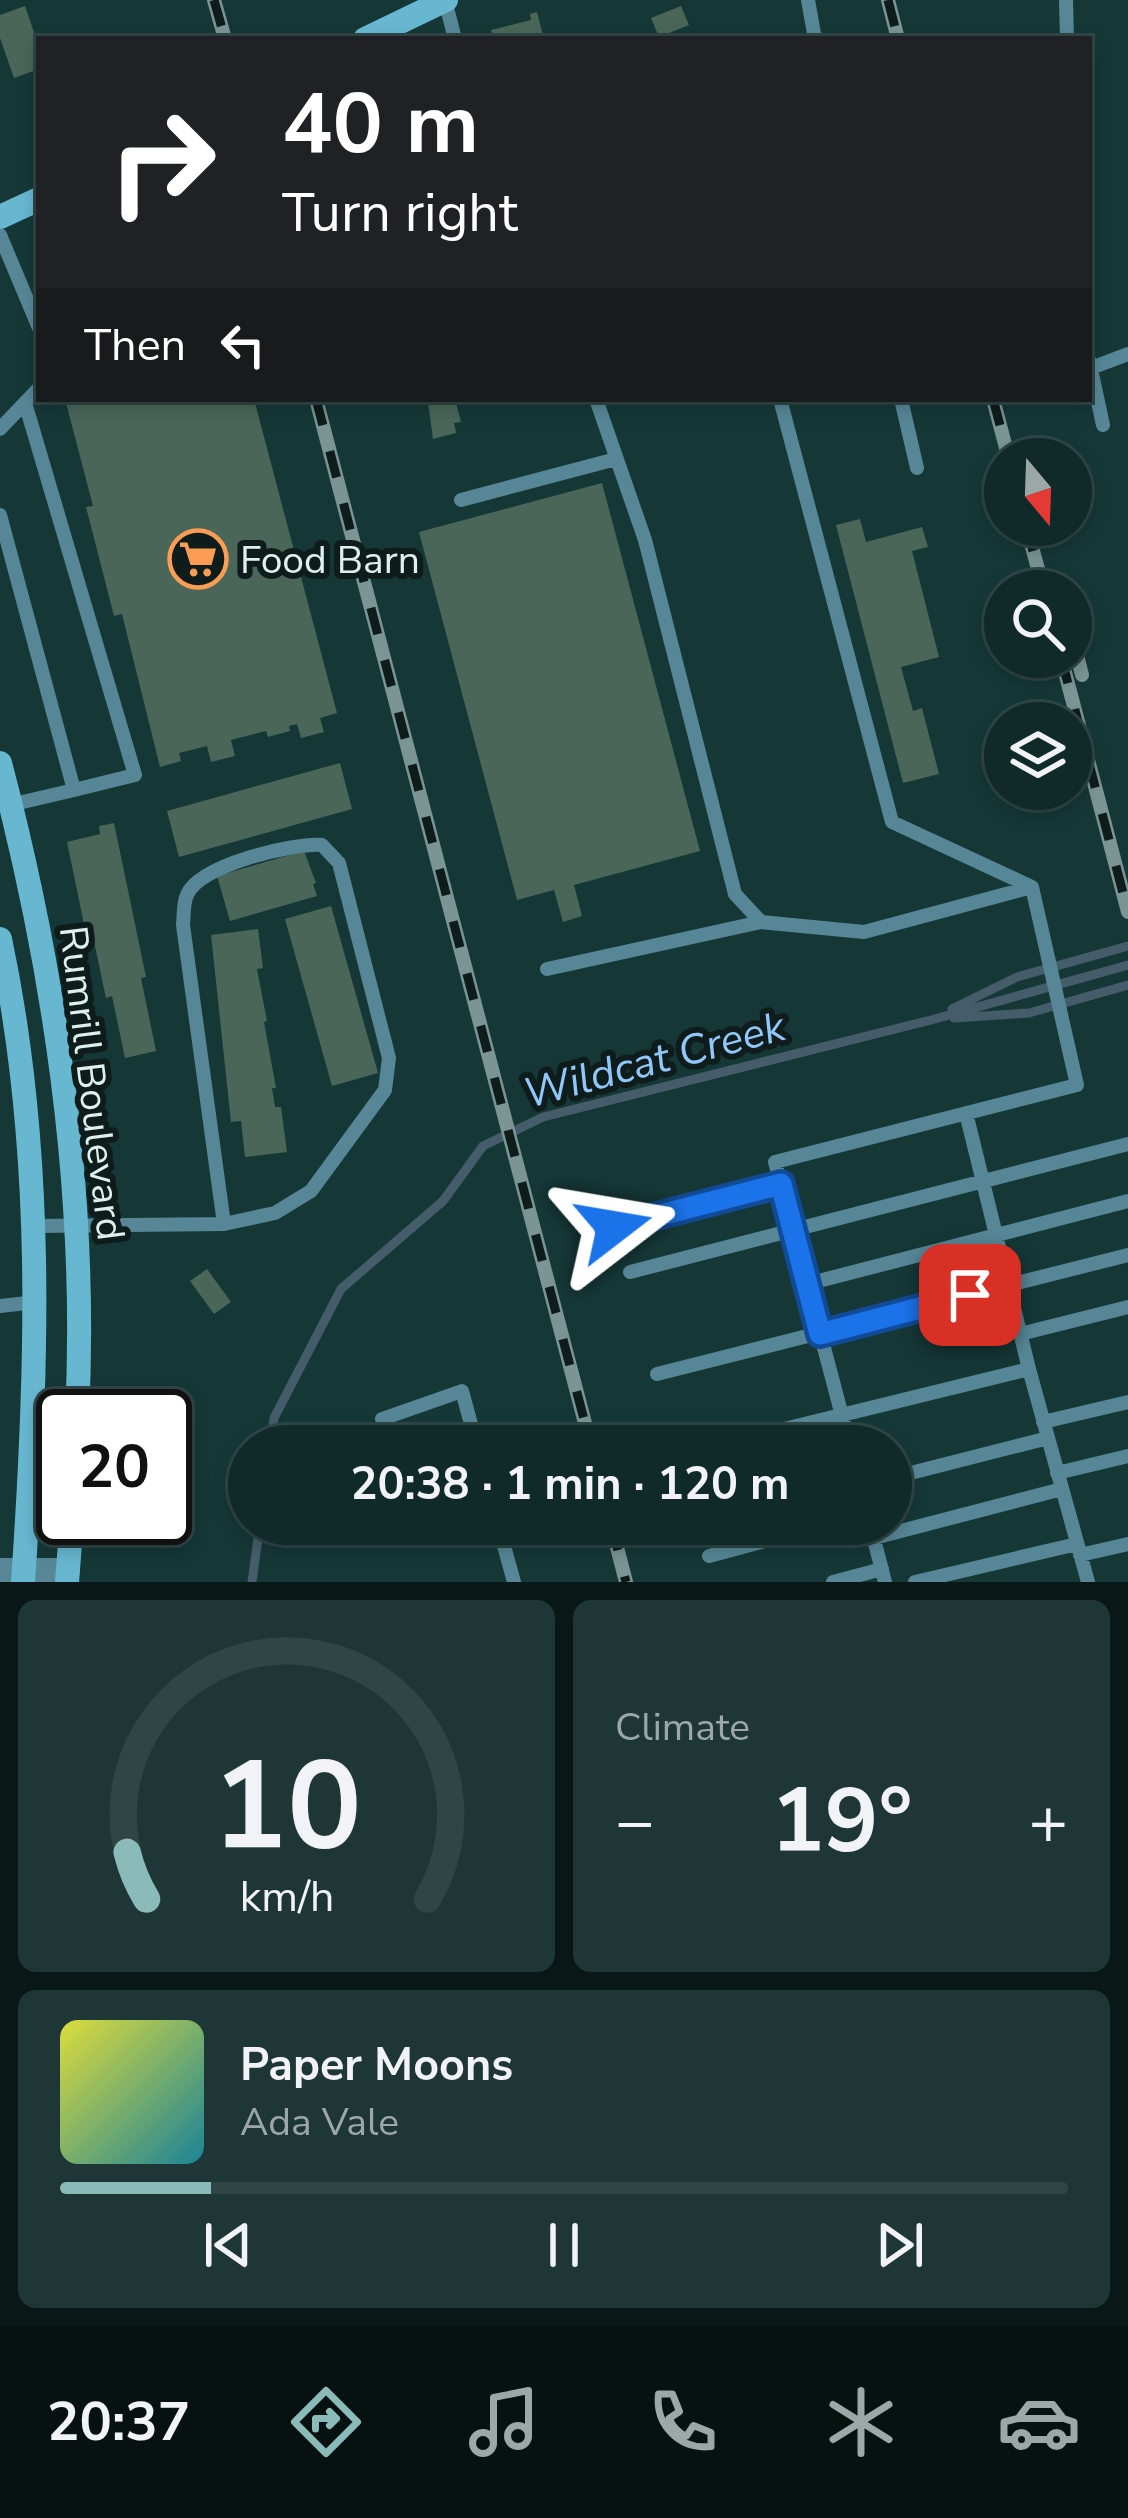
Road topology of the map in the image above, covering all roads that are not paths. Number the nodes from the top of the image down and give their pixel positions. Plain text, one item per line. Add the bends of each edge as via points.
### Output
1 (445, 0) edge
2 (808, 0) edge
3 (1066, 0) edge
4 (371, 36) edge
5 (454, 36) edge
6 (814, 36) edge
7 (1067, 36) edge
8 (36, 200) edge
9 (0, 217) edge
10 (0, 235) edge
11 (36, 321) edge
12 (1128, 354) edge
13 (1092, 363) edge
14 (1092, 373) edge
15 (36, 392) edge
16 (597, 402) edge
17 (782, 402) edge
18 (902, 402) edge
19 (26, 406) junction
20 (1103, 425) dead end
21 (0, 429) edge
22 (616, 459) junction
23 (917, 468) dead end
24 (461, 500) dead end
25 (0, 515) edge
26 (0, 763) edge
27 (74, 790) junction
28 (10, 805) junction
29 (1032, 887) junction
30 (761, 922) junction
31 (0, 938) edge
32 (547, 969) dead end
33 (47, 977) junction
34 (3, 981) edge
35 (966, 1113) junction
36 (1128, 1144) edge
37 (983, 1182) junction
38 (781, 1184) junction
39 (1128, 1201) edge
40 (224, 1224) junction
41 (35, 1226) junction
42 (79, 1226) junction
43 (614, 1227) dead end
44 (794, 1232) junction
45 (995, 1233) junction
46 (1128, 1255) edge
47 (631, 1272) dead end
48 (807, 1284) junction
49 (1008, 1286) junction
50 (36, 1302) junction
51 (0, 1306) edge
52 (1128, 1307) edge
53 (820, 1334) junction
54 (1020, 1334) junction
55 (1029, 1369) junction
56 (657, 1374) dead end
57 (77, 1389) edge
58 (1128, 1402) edge
59 (841, 1415) junction
60 (384, 1425) edge
61 (471, 1425) edge
62 (801, 1425) edge
63 (844, 1425) edge
64 (1046, 1430) junction
65 (1128, 1456) edge
66 (912, 1471) edge
67 (1057, 1473) junction
68 (1062, 1489) junction
69 (912, 1522) edge
70 (1128, 1544) edge
71 (70, 1545) edge
72 (504, 1545) edge
73 (750, 1545) edge
74 (876, 1545) edge
75 (1078, 1550) junction
76 (709, 1556) dead end
77 (16, 1573) edge
78 (883, 1575) edge
79 (68, 1576) edge
80 (514, 1582) edge
81 (833, 1582) edge
82 (915, 1582) edge
83 (1088, 1582) edge

1 - 4 main road
1 - 5 lane
2 - 6 lane
3 - 7 lane
8 - 9 main road
10 - 11 lane
12 - 13 lane
14 - 20 lane
15 - 19 lane
16 - 22 lane
17 - 29 lane via 892,822
18 - 23 lane
19 - 21 lane
19 - 27 lane via 135,776
22 - 24 lane
22 - 30 lane via 645,540 735,894
25 - 27 lane
26 - 28 main road, Rumrill Boulevard
27 - 28 lane
28 - 33 main road, Rumrill Boulevard
29 - 30 lane via 864,932
29 - 35 lane via 1077,1085
30 - 32 lane
31 - 34 main road, Rumrill Boulevard
33 - 34 street
33 - 42 main road, Rumrill Boulevard
34 - 41 main road, Rumrill Boulevard
35 - 37 lane
35 - 38 lane via 775,1162
36 - 37 lane
37 - 44 lane
37 - 45 lane
38 - 43 lane
38 - 44 lane
39 - 45 lane
40 - 40 lane via 275,1213 311,1192 386,1090 389,1058 339,863 322,845 296,843 206,874 187,893 184,925
40 - 42 lane
41 - 42 lane
41 - 50 main road, Rumrill Boulevard
42 - 57 main road, Rumrill Boulevard
44 - 47 lane
44 - 48 lane
45 - 48 lane
45 - 49 lane
46 - 49 lane
48 - 53 lane
49 - 53 lane
49 - 54 lane
50 - 51 lane
50 - 77 main road, Rumrill Boulevard via 30,1510
52 - 54 lane
53 - 56 lane
53 - 59 lane
54 - 55 lane
55 - 59 lane
55 - 64 lane
58 - 64 lane
59 - 62 lane
59 - 63 lane
60 - 61 lane via 462,1391
64 - 66 lane
64 - 67 lane
65 - 67 lane
67 - 68 lane
68 - 69 lane
68 - 75 lane
70 - 75 lane
71 - 79 main road
72 - 80 lane
73 - 76 lane
74 - 78 lane
75 - 82 lane
75 - 83 lane
77 - 79 street
78 - 81 lane

